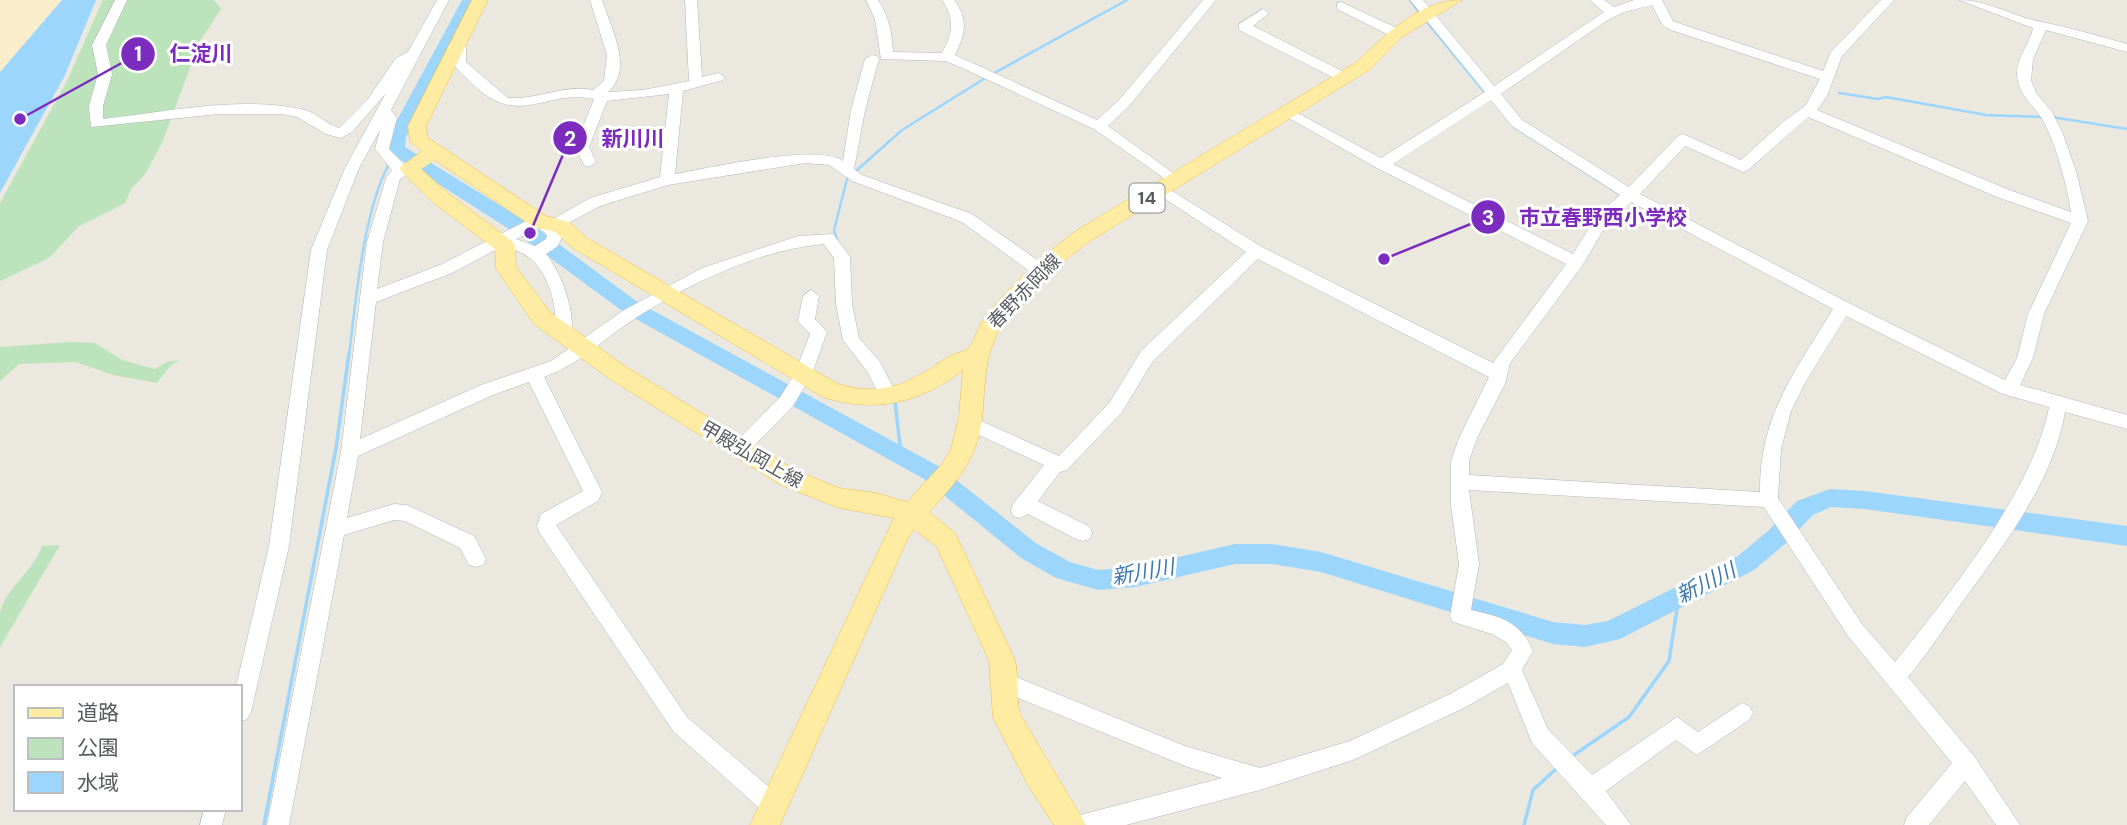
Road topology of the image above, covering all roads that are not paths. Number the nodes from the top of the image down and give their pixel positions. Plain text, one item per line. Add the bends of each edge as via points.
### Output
1 (121, 0) edge
2 (443, 0) edge
3 (480, 0) edge
4 (596, 0) edge
5 (691, 0) edge
6 (872, 0) edge
7 (948, 0) edge
8 (1210, 0) edge
9 (1454, 0) edge
10 (1596, 0) edge
11 (1888, 0) edge
12 (1965, 0) edge
13 (1657, 1) edge
14 (1341, 6) dead end
15 (1422, 7) edge
16 (1263, 13) dead end
17 (1614, 13) junction
18 (2040, 26) junction
19 (1396, 33) junction
20 (455, 47) junction
21 (2127, 48) edge
22 (947, 57) junction
23 (412, 58) junction
24 (872, 59) dead end
25 (718, 77) dead end
26 (1826, 77) junction
27 (1345, 78) junction
28 (696, 84) junction
29 (677, 88) junction
30 (600, 94) junction
31 (1492, 94) junction
32 (385, 106) junction
33 (1807, 111) junction
34 (1287, 113) junction
35 (1099, 126) junction
36 (435, 152) junction
37 (589, 162) dead end
38 (1382, 165) junction
39 (404, 169) junction
40 (850, 173) junction
41 (667, 180) junction
42 (1169, 185) junction
43 (1630, 195) junction
44 (2080, 221) junction
45 (532, 236) junction
46 (1256, 251) junction
47 (1576, 262) junction
48 (1041, 271) junction
49 (666, 294) junction
50 (811, 296) dead end
51 (369, 298) junction
52 (1843, 307) junction
53 (573, 343) junction
54 (974, 355) junction
55 (1497, 373) junction
56 (534, 375) junction
57 (794, 388) junction
58 (2009, 389) junction
59 (892, 394) junction
60 (2058, 404) junction
61 (2127, 422) edge
62 (968, 426) junction
63 (740, 449) junction
64 (350, 452) junction
65 (1057, 463) junction
66 (1458, 482) junction
67 (939, 484) joint
68 (1769, 500) junction
69 (909, 515) junction
70 (335, 530) junction
71 (1083, 533) dead end
72 (476, 559) dead end
73 (1510, 671) junction
74 (1894, 677) junction
75 (1006, 683) junction
76 (242, 703) edge
77 (1742, 713) dead end
78 (1966, 763) junction
79 (1260, 779) junction
80 (1585, 783) junction
81 (769, 815) edge
82 (278, 825) edge
83 (1071, 825) edge
84 (1084, 825) edge
85 (1620, 825) edge
86 (1915, 825) edge
87 (2009, 825) edge

1 - 23 street via 99,45 105,74 96,124 219,110 281,110 302,113 341,133 373,102 401,61
2 - 23 street
3 - 20 main road
4 - 30 street via 614,55 611,82
5 - 28 street
6 - 22 street via 886,36 886,56
7 - 22 street via 956,11 960,32
8 - 35 street via 1124,103
9 - 15 main road, 春野赤岡線 / 14
10 - 17 street
11 - 26 street via 1836,55
12 - 18 street
13 - 17 street via 1631,3
13 - 26 street via 1668,23 1676,27
14 - 19 street
15 - 19 main road, 春野赤岡線 / 14
15 - 31 street
16 - 27 street via 1244,27
17 - 31 street
18 - 21 street
18 - 44 street via 2024,71 2030,98 2048,117 2058,138
19 - 27 main road, 春野赤岡線 / 14
20 - 30 street via 460,50 462,68 504,102 588,91
20 - 36 main road via 417,126 419,141
22 - 35 street
23 - 32 street
24 - 40 street via 858,110
25 - 28 street
26 - 33 street via 1820,96
27 - 34 main road, 春野赤岡線 / 14
28 - 29 street
29 - 30 street via 610,97
29 - 41 street
30 - 37 street via 582,147
31 - 38 street
31 - 43 street via 1529,132
32 - 39 street via 390,118 382,149 386,158
32 - 76 street via 352,168 319,250 279,546
33 - 43 street via 1743,167 1683,139
33 - 44 street
34 - 38 street
34 - 42 main road, 春野赤岡線 / 14
35 - 42 street
36 - 39 main road
36 - 45 main road
38 - 47 street
39 - 45 main road via 442,199
39 - 51 street via 393,178 375,242
40 - 41 street via 833,161 805,158
40 - 48 street via 967,218
41 - 45 street via 590,205
42 - 46 street
42 - 48 main road, 春野赤岡線 / 14 via 1083,236
43 - 47 street via 1603,218
43 - 52 street
44 - 58 street via 2036,314 2025,358
45 - 49 main road via 580,243
45 - 51 street
45 - 53 street via 552,273 564,328
45 - 53 main road, 甲殿弘岡上線 via 506,268 542,318
46 - 55 street
46 - 65 street via 1147,356 1116,407 1061,465
47 - 55 street
48 - 54 main road, 春野赤岡線 / 14 via 989,326
49 - 53 street
49 - 57 main road
49 - 59 street via 730,262 798,241 828,238 842,257 851,340
50 - 57 street via 806,321 819,332
51 - 64 street
52 - 58 street
52 - 68 street via 1780,415
53 - 56 street via 557,366
53 - 63 main road, 甲殿弘岡上線
54 - 59 main road via 955,361 926,384
54 - 62 main road, 春野赤岡線 / 14
55 - 66 street via 1496,384 1468,438
56 - 64 street via 486,390
56 - 81 street via 593,492 548,520 546,526 680,724
57 - 59 main road via 831,391 850,398
57 - 63 street
58 - 60 street
60 - 61 street
60 - 74 street via 2058,420 2044,458 2008,519
62 - 65 street
62 - 67 main road, 春野赤岡線 / 14 via 964,449
63 - 69 main road, 甲殿弘岡上線 via 816,490
64 - 70 street
65 - 71 street via 1022,507
66 - 68 street
66 - 73 street via 1469,564 1461,616 1515,636 1523,651
67 - 69 main road, 春野赤岡線 / 14
68 - 74 street via 1855,630
69 - 75 main road, 甲殿弘岡上線 via 931,525 946,540 1002,660
69 - 81 main road, 春野赤岡線 / 14
70 - 72 street via 394,512 407,513 467,542
70 - 82 street
73 - 79 street via 1353,750
73 - 80 street via 1540,736
74 - 78 street
75 - 79 street via 1185,756
75 - 83 main road, 甲殿弘岡上線 via 1007,717
77 - 80 street via 1696,745 1676,727
78 - 86 street
78 - 87 street
79 - 84 street
80 - 85 street

